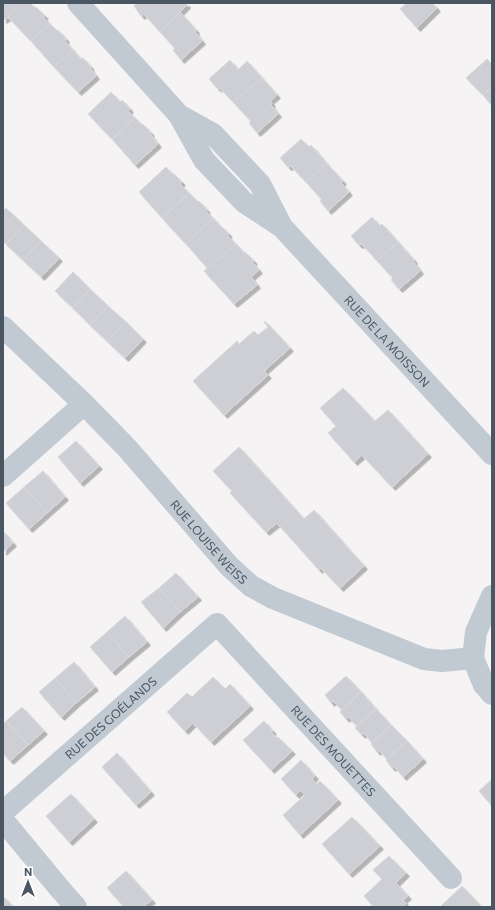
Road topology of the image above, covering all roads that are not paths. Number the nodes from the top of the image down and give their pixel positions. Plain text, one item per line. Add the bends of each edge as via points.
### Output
1 (78, 3) edge
2 (3, 327) edge
3 (84, 404) junction
4 (492, 454) edge
5 (3, 476) edge
6 (492, 596) edge
7 (217, 624) joint
8 (473, 658) junction
9 (492, 694) edge
10 (3, 812) edge
11 (3, 820) edge
12 (451, 878) dead end
13 (76, 907) edge

1 - 4 street, RUE DE LA MOISSON via 179,115 214,134 260,184 282,227
2 - 3 street, RUE LOUISE WEISS
3 - 5 street
3 - 8 street, RUE LOUISE WEISS via 127,448 229,566 251,586 273,598 424,659 442,661
6 - 8 street via 476,632
7 - 10 street, RUE DES GOÉLANDS
7 - 12 street, RUE DES MOUETTES
8 - 9 street via 484,686
11 - 13 street

